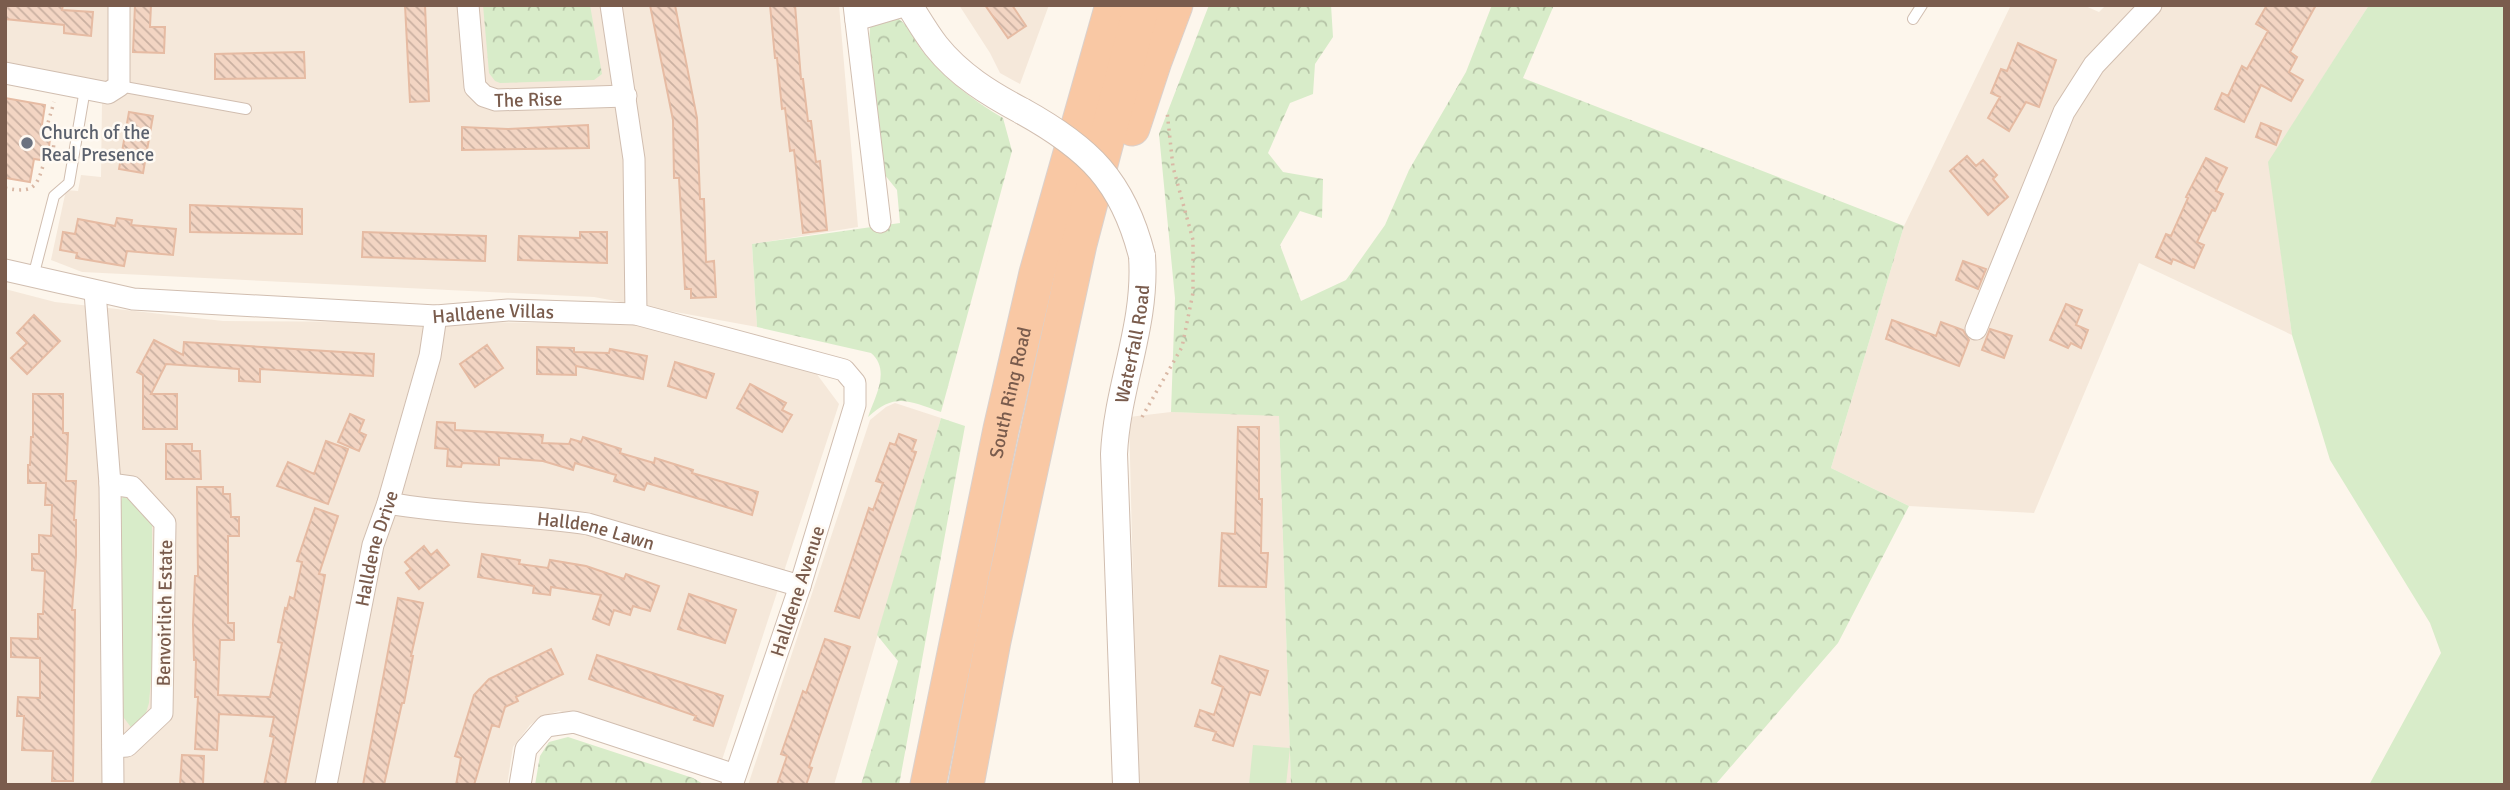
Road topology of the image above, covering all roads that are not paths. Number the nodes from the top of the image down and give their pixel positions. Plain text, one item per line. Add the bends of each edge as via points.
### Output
1 (119, 5) edge
2 (468, 5) edge
3 (611, 5) edge
4 (908, 5) edge
5 (1088, 5) edge
6 (1113, 5) edge
7 (1142, 5) edge
8 (1175, 5) edge
9 (1922, 5) edge
10 (2151, 5) edge
11 (855, 13) edge
12 (1913, 19) dead end
13 (5, 73) edge
14 (119, 86) junction
15 (85, 89) junction
16 (626, 96) junction
17 (246, 109) dead end
18 (880, 222) dead end
19 (5, 270) edge
20 (1037, 273) junction
21 (33, 277) junction
22 (96, 292) junction
23 (636, 314) junction
24 (436, 316) junction
25 (1976, 328) dead end
26 (855, 405) joint
27 (1034, 460) junction
28 (110, 484) junction
29 (388, 503) junction
30 (800, 586) junction
31 (113, 747) junction
32 (733, 780) edge
33 (113, 785) edge
34 (326, 785) edge
35 (520, 785) edge
36 (929, 785) edge
37 (966, 785) edge
38 (1126, 785) edge

1 - 14 street
2 - 16 street, The Rise via 475,87 484,96 496,100
3 - 16 street
4 - 11 street
4 - 38 street, Waterfall Road, bridge via 959,70 1084,152 1107,177 1129,213 1142,256 1141,312 1118,409 1114,454
5 - 20 highway
6 - 20 highway, South Ring Road
7 - 27 highway, South Ring Road via 1079,244
8 - 27 highway via 1129,140
9 - 12 lane
10 - 25 street via 2094,65 2064,112
11 - 18 street
13 - 15 street
14 - 15 street via 108,93
14 - 17 lane
15 - 21 lane via 69,183 54,196
16 - 23 street via 636,188
19 - 21 street, Halldene Villas
20 - 36 highway, South Ring Road via 1000,429
21 - 22 street, Halldene Villas
22 - 24 street, Halldene Villas via 133,299
22 - 28 street
23 - 24 street, Halldene Villas via 508,310
23 - 26 street, Halldene Villas via 844,370 855,383
24 - 29 street, Halldene Drive via 430,356
26 - 30 street, Halldene Avenue
27 - 37 highway, South Ring Road
28 - 31 street
28 - 31 street, Benvoirlich Estate via 132,487 165,523 162,713 127,746
29 - 30 street, Halldene Lawn via 588,524
29 - 34 street, Halldene Drive via 373,545
30 - 32 street, Halldene Avenue
31 - 33 street
32 - 35 street, Halldene Avenue via 574,722 546,726 526,750

